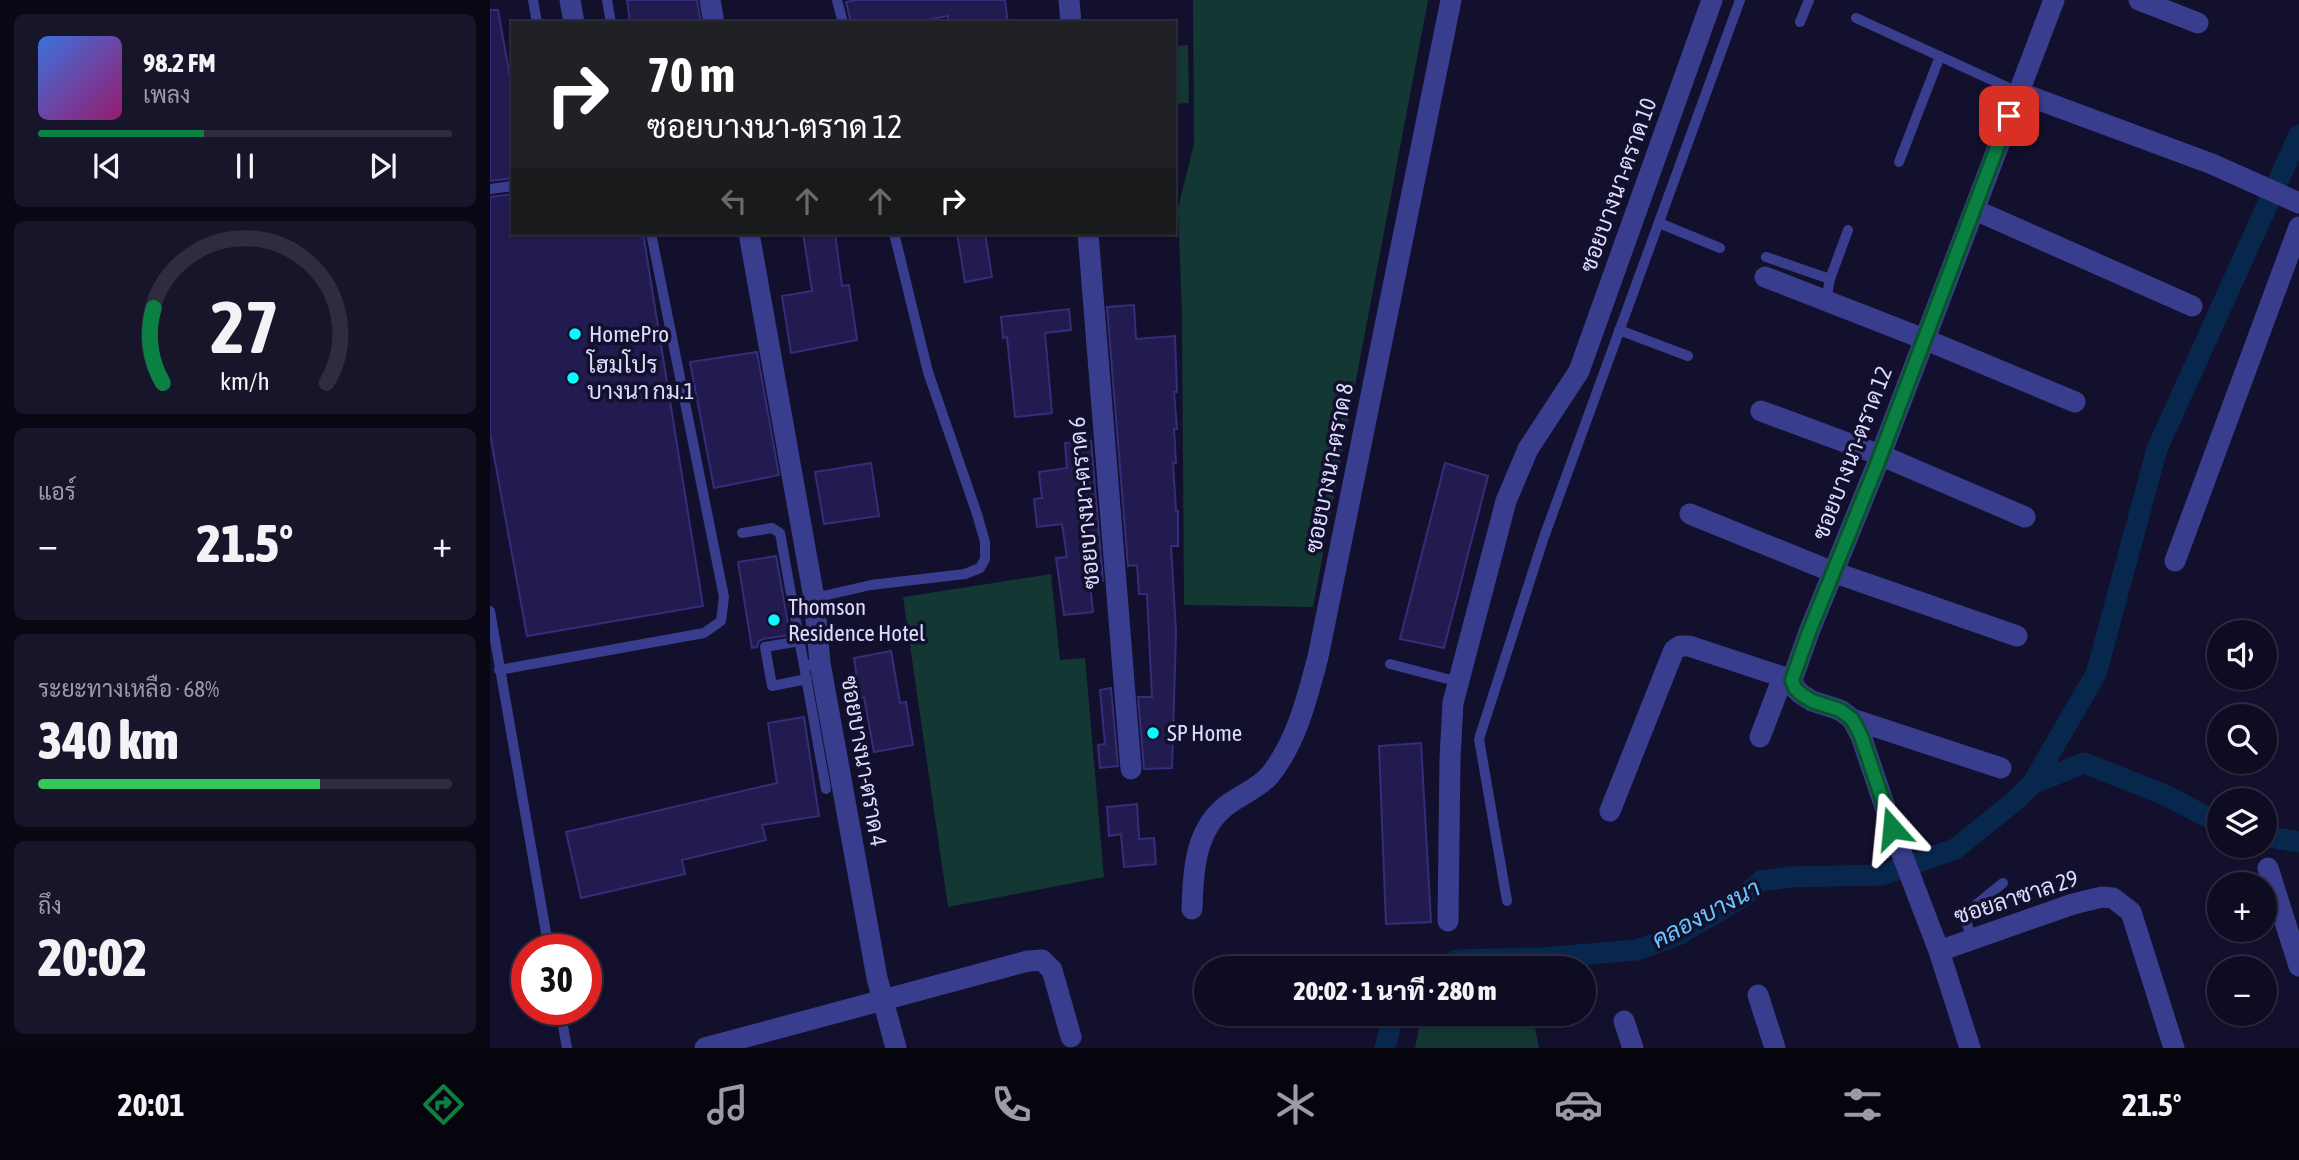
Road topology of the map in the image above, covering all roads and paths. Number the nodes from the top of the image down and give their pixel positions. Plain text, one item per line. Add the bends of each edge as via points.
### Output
1 (533, 0) edge
2 (570, 0) edge
3 (607, 0) edge
4 (710, 0) edge
5 (837, 0) edge
6 (1069, 0) edge
7 (1451, 0) edge
8 (1712, 0) edge
9 (1740, 0) edge
10 (1809, 0) edge
11 (2054, 0) edge
12 (2139, 0) edge
13 (1856, 18) dead end
14 (537, 21) edge
15 (574, 21) edge
16 (611, 21) edge
17 (714, 21) edge
18 (842, 21) edge
19 (1071, 21) edge
20 (1800, 22) dead end
21 (2198, 23) dead end
22 (1940, 56) junction
23 (2018, 92) junction
24 (1899, 162) dead end
25 (511, 186) edge
26 (490, 190) edge
27 (2296, 201) edge
28 (1975, 210) junction
29 (1659, 223) junction
30 (2299, 227) edge
31 (1848, 230) dead end
32 (651, 235) edge
33 (749, 235) edge
34 (894, 235) edge
35 (1088, 235) edge
36 (1720, 248) dead end
37 (1766, 267) joint
38 (1830, 279) junction
39 (1826, 301) junction
40 (2192, 306) dead end
41 (1619, 330) junction
42 (1924, 339) junction
43 (1688, 356) dead end
44 (2075, 402) dead end
45 (1761, 411) dead end
46 (1880, 455) junction
47 (1690, 514) dead end
48 (2025, 517) dead end
49 (742, 533) dead end
50 (2175, 561) dead end
51 (1833, 572) junction
52 (814, 598) junction
53 (490, 611) edge
54 (2017, 636) dead end
55 (800, 641) junction
56 (1390, 664) dead end
57 (810, 669) junction
58 (499, 670) junction
59 (1787, 678) junction
60 (1459, 681) junction
61 (1852, 719) junction
62 (1760, 737) dead end
63 (2001, 768) dead end
64 (1131, 769) dead end
65 (826, 789) dead end
66 (1610, 811) dead end
67 (2268, 868) dead end
68 (2004, 883) dead end
69 (1507, 901) dead end
70 (1192, 909) dead end
71 (1448, 921) dead end
72 (546, 934) edge
73 (1972, 939) junction
74 (1939, 951) junction
75 (2299, 966) edge
76 (1758, 995) dead end
77 (882, 1000) junction
78 (1624, 1021) dead end
79 (563, 1025) edge
80 (1071, 1037) dead end
81 (567, 1048) edge
82 (705, 1048) edge
83 (896, 1048) edge
84 (1633, 1048) edge
85 (1775, 1048) edge
86 (1970, 1048) edge
87 (2174, 1048) edge

1 - 14 lane
2 - 15 street
3 - 16 lane
4 - 17 street
5 - 18 lane
6 - 19 street
7 - 70 street, ซอยบางนา-ตราด 8 via 1318,657 1303,710 1282,759 1267,779 1227,805 1202,836
8 - 60 street, ซอยบางนา-ตราด 10 via 1578,371 1528,449 1506,500
9 - 29 lane
10 - 20 lane
11 - 23 street, ซอยบางนา-ตราด 12
12 - 21 street
13 - 22 lane
22 - 23 lane
22 - 24 lane
23 - 27 street via 2212,164
23 - 28 street, ซอยบางนา-ตราด 12
25 - 26 lane
28 - 40 street
28 - 42 street, ซอยบางนา-ตราด 12
29 - 36 lane
29 - 41 lane
30 - 50 street
31 - 38 lane
32 - 58 lane via 724,597 721,621 704,634
33 - 52 street, ซอยบางนา-ตราด 4
34 - 52 lane via 928,372 977,513 985,559 980,568 965,574 871,585
35 - 64 street, ซอยบางนา-ตราด 6
37 - 38 lane
37 - 39 street
38 - 39 lane
39 - 42 street
41 - 43 lane
41 - 69 lane via 1544,537 1479,738
42 - 44 street
42 - 46 street, ซอยบางนา-ตราด 12
45 - 46 street
46 - 48 street
46 - 51 street, ซอยบางนา-ตราด 12
47 - 51 street
49 - 55 lane via 772,528 780,533
51 - 54 street
51 - 59 street, ซอยบางนา-ตราด 12
52 - 57 street, ซอยบางนา-ตราด 4
53 - 58 lane
55 - 57 lane
55 - 57 lane via 765,647 772,686
56 - 60 lane
57 - 65 lane
57 - 77 street, ซอยบางนา-ตราด 4
58 - 72 lane
59 - 61 street via 1812,701
59 - 62 street, ซอยบางนา-ตราด 12
59 - 66 street via 1680,646
60 - 71 street, ซอยบางนา-ตราด 10 via 1450,758
61 - 63 street
61 - 74 street, ซอยลาซาล 29
67 - 75 street
68 - 73 lane via 1967,912
73 - 74 street, ซอยลาซาล 29
73 - 87 street, ซอยลาซาล 29 via 2073,904 2113,898 2130,912
74 - 86 street, ซอยลาซาล 29
76 - 85 street
77 - 80 street via 1042,960 1052,970
77 - 82 street
77 - 83 street, ซอยบางนา-ตราด 4
78 - 84 street
79 - 81 lane

